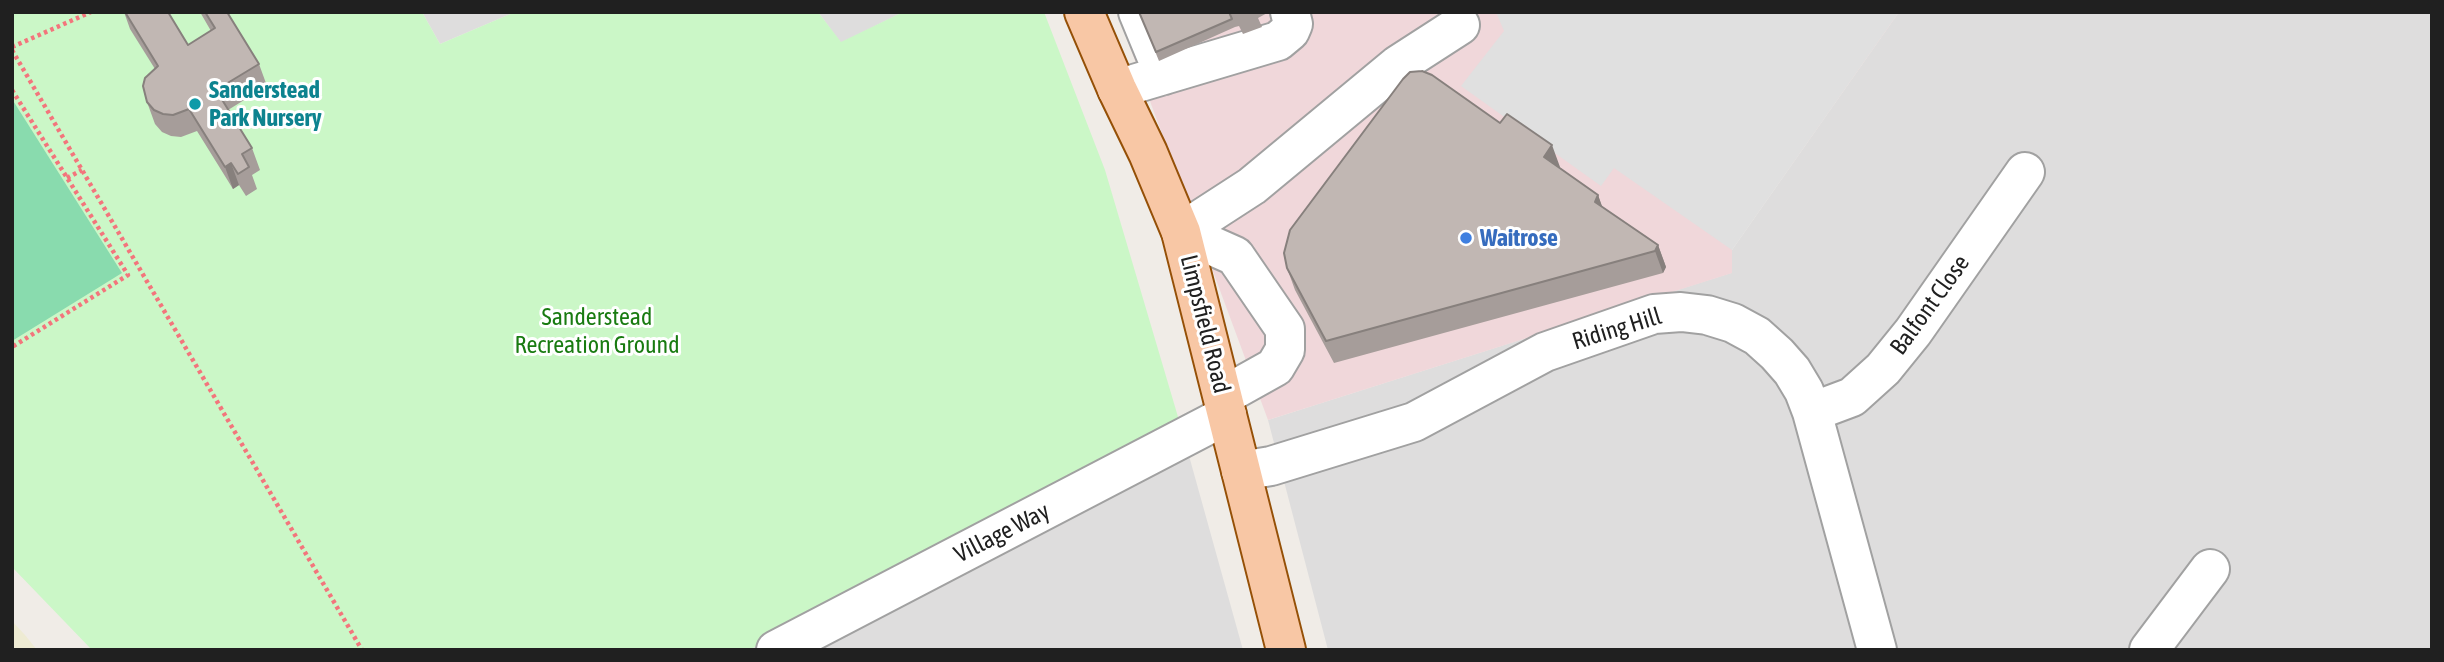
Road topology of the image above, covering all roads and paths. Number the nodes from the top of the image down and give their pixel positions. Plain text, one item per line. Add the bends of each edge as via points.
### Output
1 (91, 12) edge
2 (1084, 12) edge
3 (1138, 12) edge
4 (1170, 12) edge
5 (1290, 12) edge
6 (1460, 25) dead end
7 (12, 48) edge
8 (1198, 56) junction
9 (1117, 89) junction
10 (12, 90) edge
11 (82, 170) junction
12 (2025, 172) dead end
13 (67, 178) junction
14 (1181, 232) junction
15 (12, 347) edge
16 (1225, 405) junction
17 (1812, 412) junction
18 (1241, 471) junction
19 (2210, 569) dead end
20 (362, 650) edge
21 (776, 650) edge
22 (1286, 650) edge
23 (1877, 650) edge
24 (2148, 650) edge

1 - 7 path
2 - 9 main road, Limpsfield Road
3 - 8 street
4 - 8 street
5 - 8 street via 1293,24 1278,41
6 - 14 street via 1398,65 1252,186
7 - 11 path
8 - 9 street
9 - 14 main road, Limpsfield Road
10 - 13 path
11 - 13 path
11 - 20 path
12 - 17 street, Balfont Close via 1882,369 1852,397
13 - 15 path via 128,275
14 - 16 main road, Limpsfield Road
14 - 16 street, Village Way via 1235,256 1285,329 1285,350 1275,367
16 - 18 main road, Limpsfield Road
16 - 21 street, Village Way
17 - 18 street, Riding Hill via 1792,371 1757,336 1707,315 1654,314 1545,352 1414,422
17 - 23 street, Riding Hill
18 - 22 main road, Limpsfield Road
19 - 24 street

